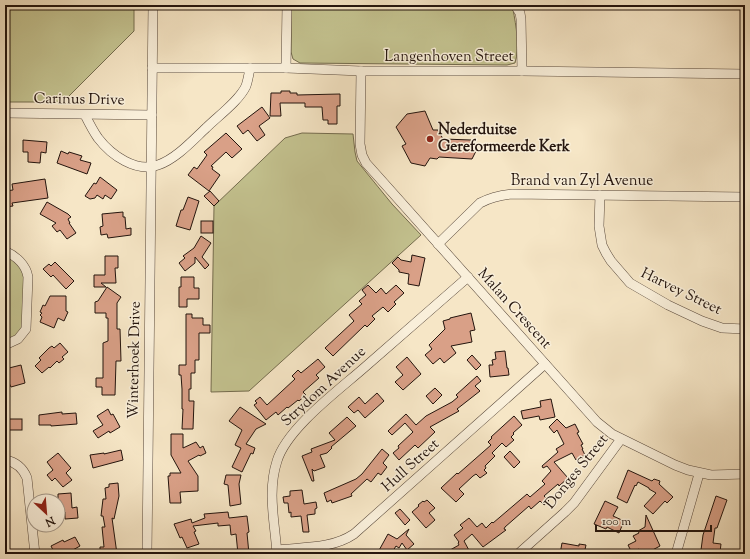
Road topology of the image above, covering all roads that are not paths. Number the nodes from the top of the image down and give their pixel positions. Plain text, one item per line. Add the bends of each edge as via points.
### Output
1 (153, 5) edge
2 (287, 5) edge
3 (514, 5) edge
4 (152, 68) junction
5 (250, 68) junction
6 (286, 68) junction
7 (361, 71) junction
8 (522, 71) junction
9 (745, 74) edge
10 (5, 113) edge
11 (84, 115) junction
12 (152, 116) junction
13 (151, 167) junction
14 (600, 195) junction
15 (745, 196) edge
16 (438, 244) junction
17 (5, 251) edge
18 (468, 277) junction
19 (745, 329) edge
20 (5, 346) edge
21 (545, 364) junction
22 (621, 439) junction
23 (5, 460) edge
24 (699, 474) junction
25 (745, 474) edge
26 (277, 552) edge
27 (35, 554) edge
28 (147, 554) edge
29 (518, 554) edge
30 (676, 554) edge

1 - 4 street, Winterhoek Drive
2 - 6 street
3 - 8 street via 521,19
4 - 5 street, Langenhoven Street
4 - 12 street, Winterhoek Drive
5 - 6 street, Langenhoven Street
5 - 13 street via 246,85 233,102 185,147 161,164
6 - 7 street, Langenhoven Street
7 - 8 street, Langenhoven Street
7 - 16 street, Malan Crescent via 360,144 364,160
8 - 9 street, Langenhoven Street
10 - 11 street, Carinus Drive
11 - 12 street, Carinus Drive
11 - 13 street via 98,138 118,157 137,166
12 - 13 street, Winterhoek Drive
13 - 28 street, Winterhoek Drive
14 - 15 street, Brand van Zyl Avenue
14 - 16 street, Brand van Zyl Avenue via 512,194 488,198
14 - 19 street, Harvey Street via 602,245 611,261 630,283 702,321 722,328
16 - 18 street, Malan Crescent
17 - 20 street via 15,256 27,270 28,277 26,329 18,339
18 - 21 street, Malan Crescent
18 - 26 street, Strydom Avenue via 314,412 289,439 277,459 272,479
21 - 22 street, Malan Crescent via 597,422
21 - 26 street, Hull Street via 354,534 332,544
22 - 24 street, Malan Crescent
22 - 29 street, Donges Street via 574,503
23 - 27 street via 19,466 27,478
24 - 25 street, Malan Crescent
24 - 30 street

